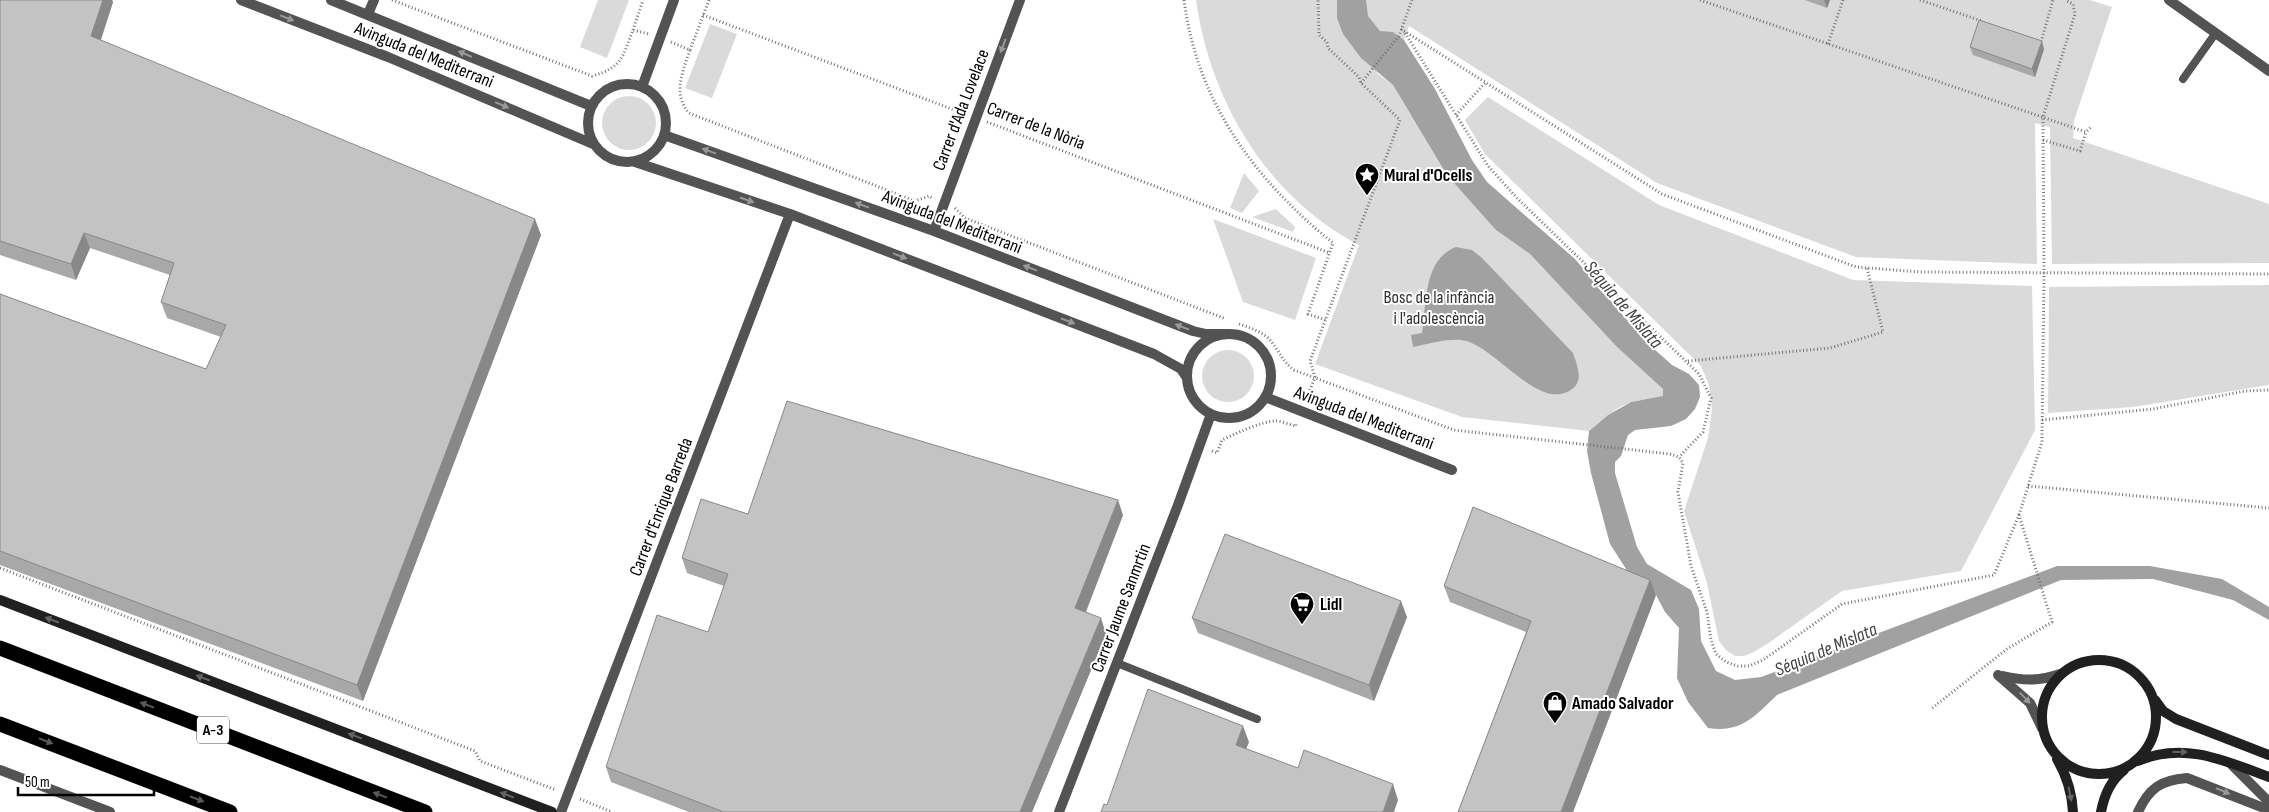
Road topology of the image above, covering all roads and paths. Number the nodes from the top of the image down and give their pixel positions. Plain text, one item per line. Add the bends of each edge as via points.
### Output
1 (241, 0) edge
2 (331, 0) edge
3 (374, 0) edge
4 (392, 0) edge
5 (643, 0) edge
6 (674, 0) edge
7 (709, 0) edge
8 (1020, 0) edge
9 (1184, 0) edge
10 (1318, 0) edge
11 (1412, 0) edge
12 (1700, 0) edge
13 (1843, 0) edge
14 (1920, 0) edge
15 (2053, 0) edge
16 (2065, 0) edge
17 (2168, 0) edge
18 (2074, 2) edge
19 (368, 14) junction
20 (703, 15) junction
21 (1985, 22) edge
22 (632, 30) junction
23 (1402, 30) junction
24 (2215, 34) junction
25 (660, 38) junction
26 (2032, 39) edge
27 (1828, 44) junction
28 (690, 50) junction
29 (2256, 63) junction
30 (2269, 71) edge
31 (2269, 77) edge
32 (2183, 79) dead end
33 (1361, 83) junction
34 (1485, 83) junction
35 (642, 87) junction
36 (591, 106) junction
37 (1456, 115) junction
38 (2042, 117) junction
39 (975, 118) junction
40 (2092, 126) dead end
41 (2086, 132) junction
42 (664, 135) junction
43 (2043, 140) junction
44 (593, 144) junction
45 (635, 162) junction
46 (944, 202) junction
47 (790, 214) junction
48 (934, 231) junction
49 (1330, 253) junction
50 (1867, 268) junction
51 (2044, 273) junction
52 (2269, 274) edge
53 (1228, 319) dead end
54 (1326, 320) junction
55 (1236, 323) dead end
56 (1230, 334) junction
57 (1687, 362) junction
58 (1314, 377) junction
59 (1187, 378) junction
60 (2269, 390) edge
61 (1265, 397) junction
62 (1301, 411) junction
63 (1211, 414) junction
64 (2042, 420) junction
65 (1200, 446) junction
66 (1679, 457) junction
67 (1452, 470) dead end
68 (2028, 486) junction
69 (2269, 508) edge
70 (2019, 514) junction
71 (0, 568) edge
72 (0, 600) edge
73 (2052, 622) dead end
74 (0, 648) edge
75 (1117, 663) junction
76 (2060, 674) junction
77 (2153, 697) junction
78 (1257, 719) dead end
79 (0, 724) edge
80 (2042, 728) junction
81 (2049, 746) junction
82 (2269, 755) edge
83 (2134, 763) junction
84 (2230, 763) junction
85 (0, 770) edge
86 (2269, 778) edge
87 (540, 784) dead end
88 (2269, 802) edge
89 (594, 805) dead end
90 (2269, 810) edge
91 (110, 812) edge
92 (230, 812) edge
93 (426, 812) edge
94 (552, 812) edge
95 (561, 812) edge
96 (612, 812) edge
97 (1059, 812) edge
98 (2073, 812) edge
99 (2101, 812) edge
100 (2138, 812) edge

1 -> 44 street, Avinguda del Mediterrani via 388,57
2 - 19 street, Avinguda del Mediterrani
3 - 19 street
4 - 22 path via 592,76 611,69 621,60
5 - 22 path
6 - 25 street
7 - 20 path
8 -> 39 street, Carrer d'Ada Lovelace
9 - 49 path via 1187,23 1206,85 1229,131 1281,197 1334,243
10 - 33 path via 1318,34
11 - 23 path
12 - 27 path
13 - 27 path
14 - 21 path
15 - 26 path via 2041,42
16 - 18 path
17 - 24 street
18 - 38 path via 2071,33
36 -> 19 street, Avinguda del Mediterrani
20 - 28 path
20 - 39 path, Carrer de la Nòria
22 - 25 path
23 - 33 path
23 - 34 path
23 - 37 path
24 - 29 street
24 - 32 lane
25 - 28 path
25 - 35 street
27 - 38 path
28 - 46 path via 679,80 679,91 688,113 915,201 929,196
29 - 30 street
29 - 31 street
33 - 54 path via 1400,120
34 - 37 path
34 - 50 path via 1662,194 1856,267
35 - 36 street via 631,84 608,89
35 - 42 street via 662,107 666,126
36 - 44 street via 587,121
37 - 57 path via 1488,166 1517,198
38 - 41 path
38 - 43 path
39 - 46 street, Carrer d'Ada Lovelace
39 - 49 path, Carrer de la Nòria
40 - 41 path
41 - 43 path via 2080,150
42 - 45 street via 652,153
48 -> 42 street, Avinguda del Mediterrani
43 - 51 path
44 - 45 street via 611,159
45 -> 47 street
46 - 48 street, Carrer d'Ada Lovelace
46 - 53 path via 965,218
47 -> 59 street via 1154,354 1181,368
47 - 95 street, Carrer d'Enrique Barreda
56 -> 48 street, Avinguda del Mediterrani via 1192,331
49 - 54 path via 1308,314
50 - 51 path via 1920,272
50 - 57 path via 1883,332 1830,348
51 - 52 path
51 - 64 path
54 - 58 path via 1310,361
55 - 58 path via 1261,332 1287,365
56 - 59 street via 1216,336 1199,347 1188,364
56 - 61 street via 1253,342 1268,361 1269,386
57 - 66 path via 1699,374 1711,398 1703,432
58 - 62 path
58 - 66 path via 1454,430
59 - 63 street via 1194,399
60 - 64 path via 2245,391 2153,409
61 - 62 street, Avinguda del Mediterrani
61 - 63 street via 1247,414 1235,418
62 - 65 path via 1296,426 1267,422 1222,440 1217,453
62 - 67 street, Avinguda del Mediterrani
63 - 65 street, Carrer Jaume Sanmrtin
64 - 68 path via 2042,442
65 - 75 street, Carrer Jaume Sanmrtin
66 - 70 path via 1683,463 1678,492 1691,566 1707,612 1711,640 1716,654 1738,666 1749,666 1763,660 1842,604 1994,575
68 - 69 path
68 - 70 path
70 - 73 path
71 - 87 path via 475,750 480,761
94 -> 72 street
93 -> 74 highway, A-3
75 - 78 lane
75 - 97 street, Carrer Jaume Sanmrtin
76 - 77 street via 2077,664 2095,660 2113,662 2130,669 2144,681
76 - 80 street via 2048,690 2042,708
76 -> 80 street via 2042,680 1998,675 2030,703
77 - 82 street via 2163,711 2176,719
77 - 83 street via 2154,733 2146,750
79 -> 92 highway
80 - 81 street
81 - 83 street via 2061,761 2078,771 2097,775 2116,772
81 -> 98 street via 2064,770
83 -> 84 street via 2152,755 2190,752
83 - 99 street via 2112,784
84 - 86 street
84 - 88 street
85 - 91 street
89 - 96 path
100 -> 90 street via 2150,792 2160,783 2187,778

